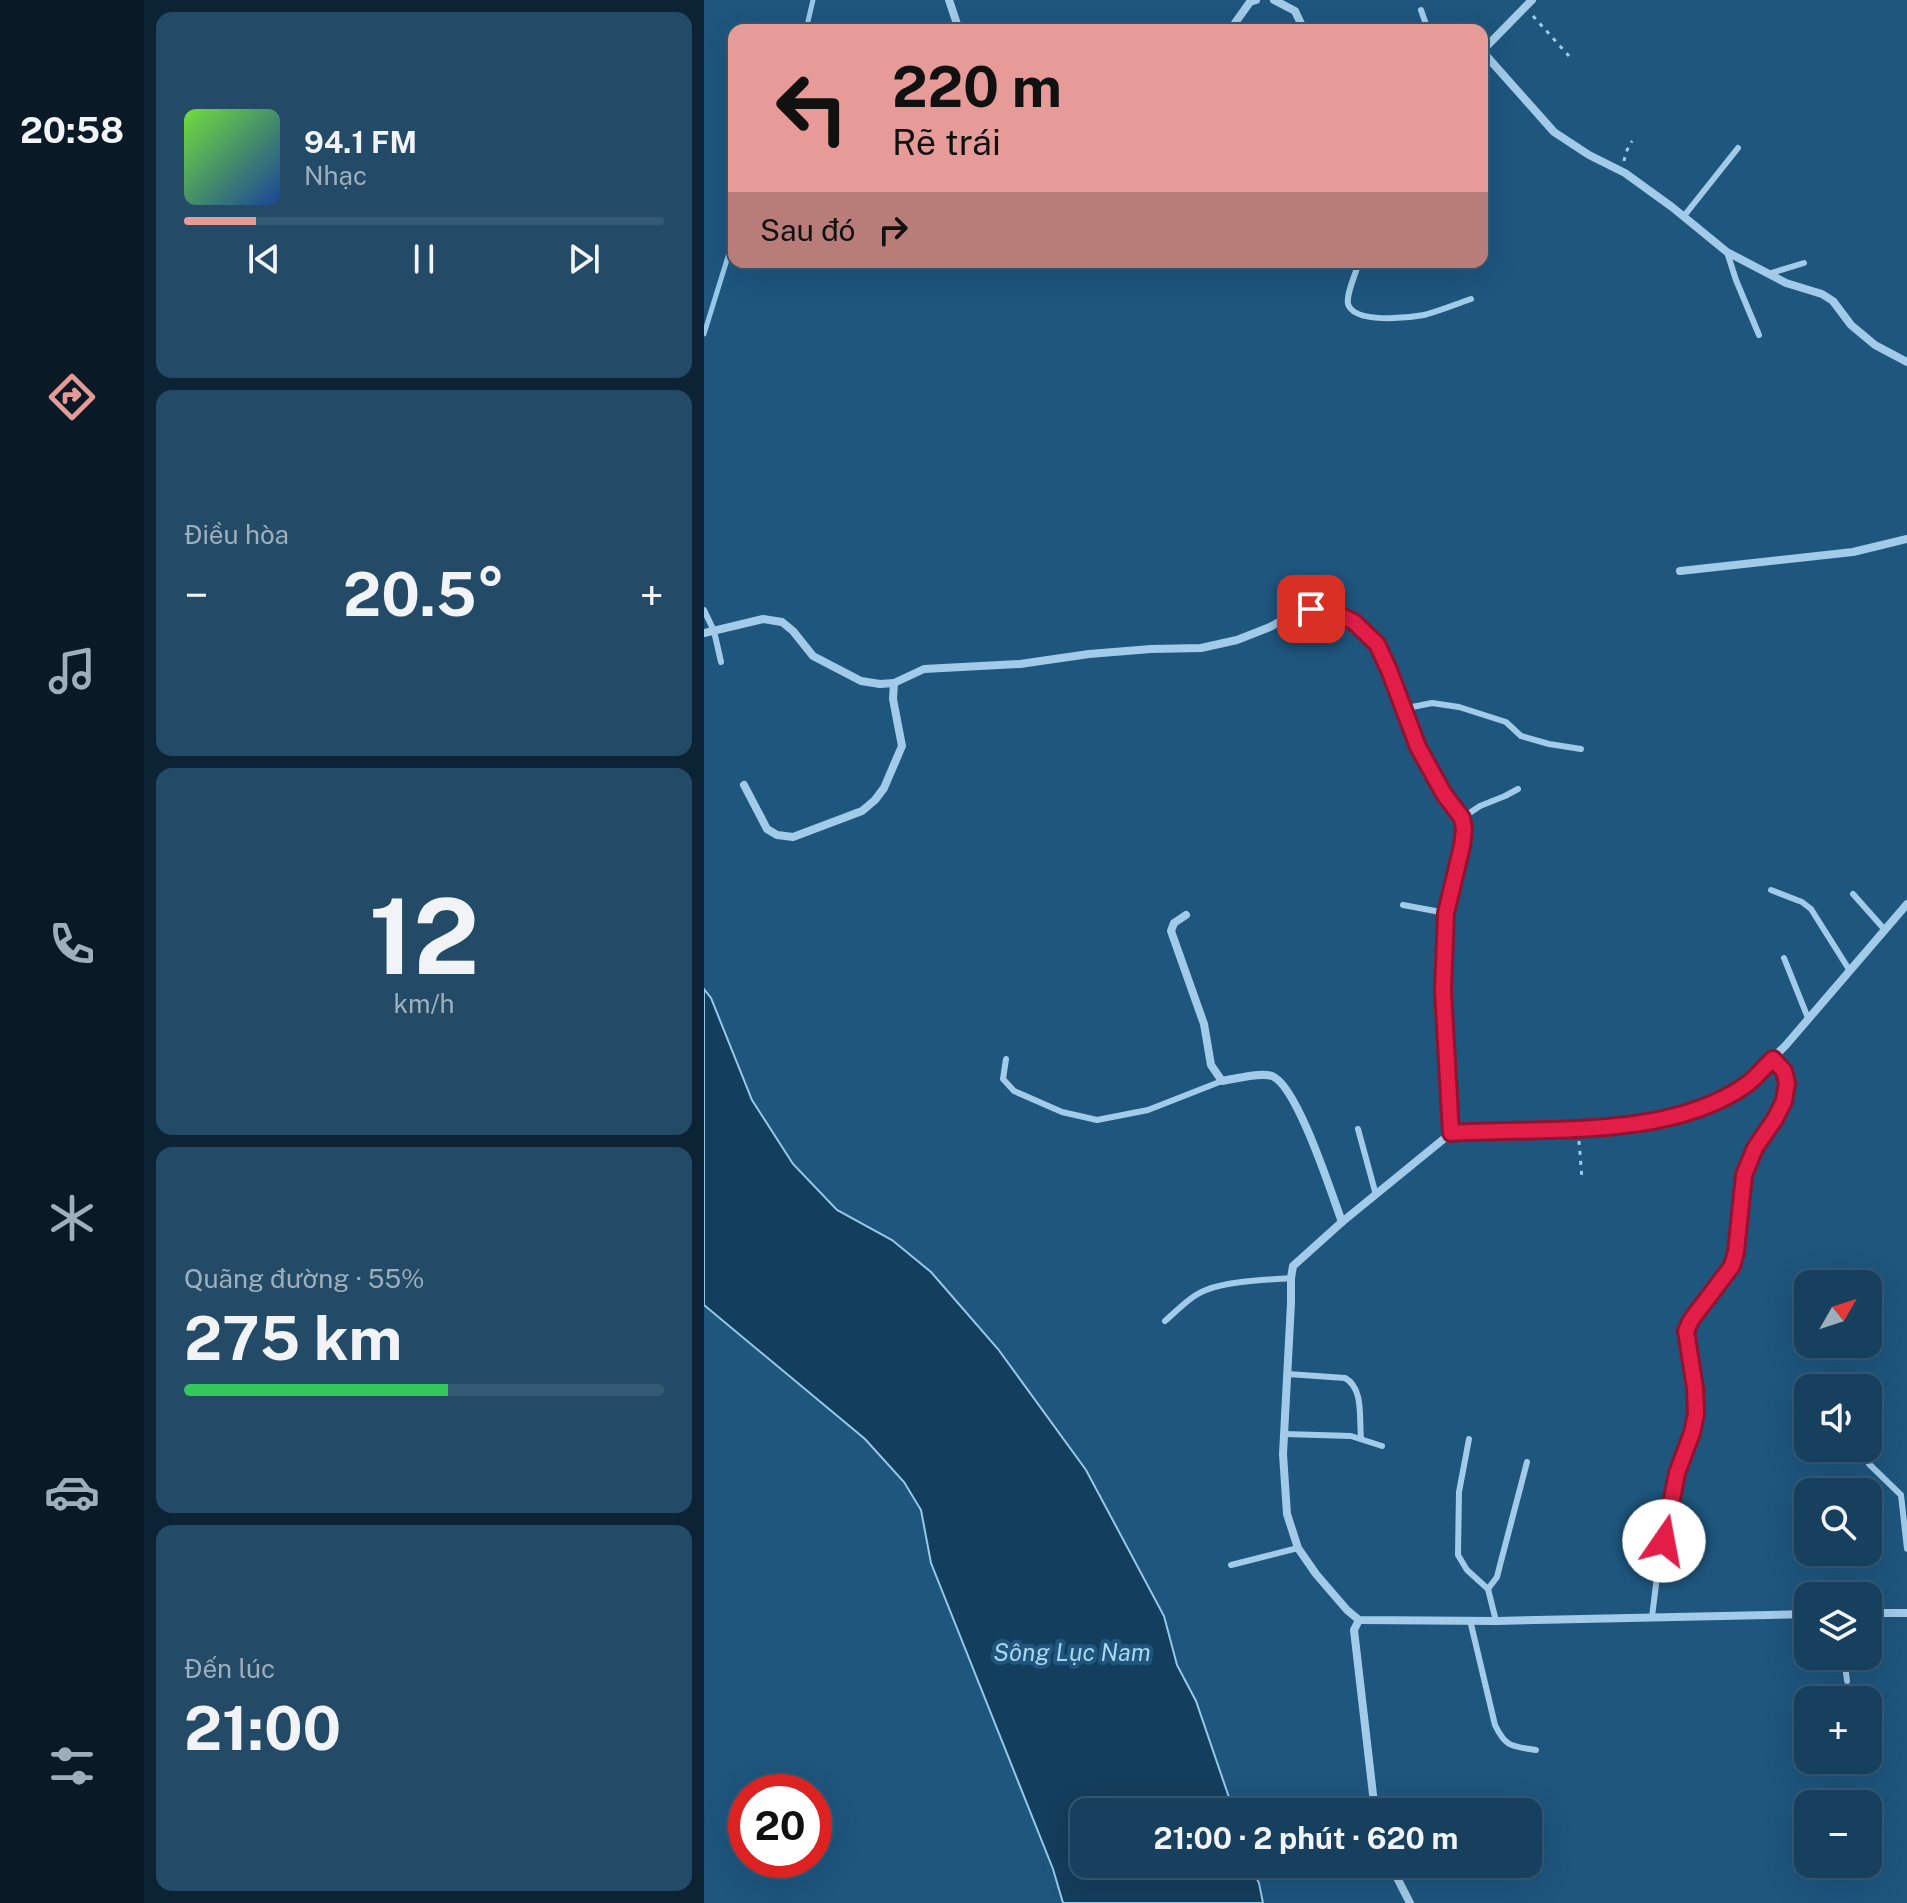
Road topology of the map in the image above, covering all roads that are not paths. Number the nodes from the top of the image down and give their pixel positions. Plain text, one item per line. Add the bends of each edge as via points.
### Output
1 (949, 0) edge
2 (1274, 0) edge
3 (1532, 0) edge
4 (1252, 1) edge
5 (1421, 10) dead end
6 (957, 24) edge
7 (1235, 24) edge
8 (1301, 24) edge
9 (1426, 24) edge
10 (1488, 45) edge
11 (1488, 58) edge
12 (1738, 148) dead end
13 (1684, 216) junction
14 (1727, 252) junction
15 (1804, 263) dead end
16 (1357, 268) edge
17 (1768, 274) junction
18 (1471, 299) dead end
19 (1759, 335) dead end
20 (1907, 362) edge
21 (1907, 539) edge
22 (1680, 571) dead end
23 (704, 610) edge
24 (714, 631) junction
25 (704, 633) edge
26 (721, 662) dead end
27 (894, 683) junction
28 (1402, 709) junction
29 (1581, 749) dead end
30 (744, 785) dead end
31 (1518, 789) dead end
32 (1462, 818) junction
33 (1771, 890) dead end
34 (1853, 894) dead end
35 (1907, 904) edge
36 (1403, 905) dead end
37 (1446, 913) junction
38 (1186, 915) dead end
39 (1885, 930) junction
40 (1784, 958) dead end
41 (1850, 971) junction
42 (1808, 1018) junction
43 (1006, 1059) dead end
44 (1773, 1059) junction
45 (1222, 1081) junction
46 (1358, 1129) dead end
47 (1451, 1133) junction
48 (1376, 1195) junction
49 (1342, 1222) junction
50 (1291, 1278) junction
51 (1165, 1321) dead end
52 (1288, 1374) junction
53 (1285, 1434) junction
54 (1361, 1438) junction
55 (1469, 1439) dead end
56 (1382, 1446) dead end
57 (1527, 1462) dead end
58 (1869, 1464) dead end
59 (1298, 1548) junction
60 (1907, 1549) edge
61 (1231, 1565) dead end
62 (1488, 1589) junction
63 (1882, 1613) edge
64 (1907, 1613) edge
65 (1794, 1614) edge
66 (1652, 1617) junction
67 (1359, 1620) junction
68 (1470, 1620) junction
69 (1496, 1621) junction
70 (1846, 1670) edge
71 (1847, 1681) dead end
72 (1536, 1750) dead end
73 (1373, 1798) edge
74 (1397, 1878) edge
75 (1410, 1903) edge

1 - 6 street
2 - 8 street via 1295,11
3 - 10 street
4 - 7 street
5 - 9 lane
11 - 13 street via 1554,132 1625,173
12 - 13 lane
13 - 14 street
14 - 17 street
14 - 19 lane
15 - 17 lane
16 - 18 lane via 1348,301 1357,314 1380,319 1423,315
17 - 20 street via 1822,294 1875,345
21 - 22 street via 1853,552
23 - 24 lane
24 - 25 street
24 - 26 lane
24 - 27 street via 763,619 782,622 813,656 861,681
27 - 28 street via 924,669 1201,648 1237,640 1311,609 1354,622 1377,644
27 - 30 street via 902,746 884,788 862,811 793,837 777,835 767,829
28 - 29 lane via 1432,703 1459,707 1506,722 1521,736
28 - 32 street via 1418,747
31 - 32 lane
32 - 37 street via 1462,846
33 - 41 lane via 1811,909
34 - 39 lane
35 - 39 street
36 - 37 lane
37 - 47 street via 1443,991
38 - 45 street via 1171,931 1204,1024 1211,1065
39 - 41 street
40 - 42 lane
41 - 42 street
42 - 44 street
43 - 45 lane via 1003,1079 1014,1091 1097,1120 1148,1110
44 - 47 street via 1747,1084 1713,1102 1638,1124
44 - 66 lane via 1784,1071 1784,1101 1744,1175 1732,1266 1686,1331 1696,1414 1677,1473
45 - 49 street via 1264,1075 1281,1084 1304,1123
46 - 48 lane
47 - 48 street
48 - 49 street
49 - 50 street via 1293,1266
50 - 51 lane via 1208,1289
50 - 52 street
52 - 53 street
52 - 54 lane via 1353,1382
53 - 54 lane
53 - 59 street via 1287,1514
54 - 56 lane
55 - 62 lane via 1459,1492 1458,1555
57 - 62 lane via 1497,1577
58 - 60 lane via 1901,1495
59 - 61 lane
59 - 67 street
62 - 69 lane
63 - 64 street
65 - 66 street
66 - 69 street
67 - 68 street
67 - 73 street via 1354,1630
68 - 69 street
68 - 72 lane via 1502,1739
70 - 71 lane
74 - 75 street

